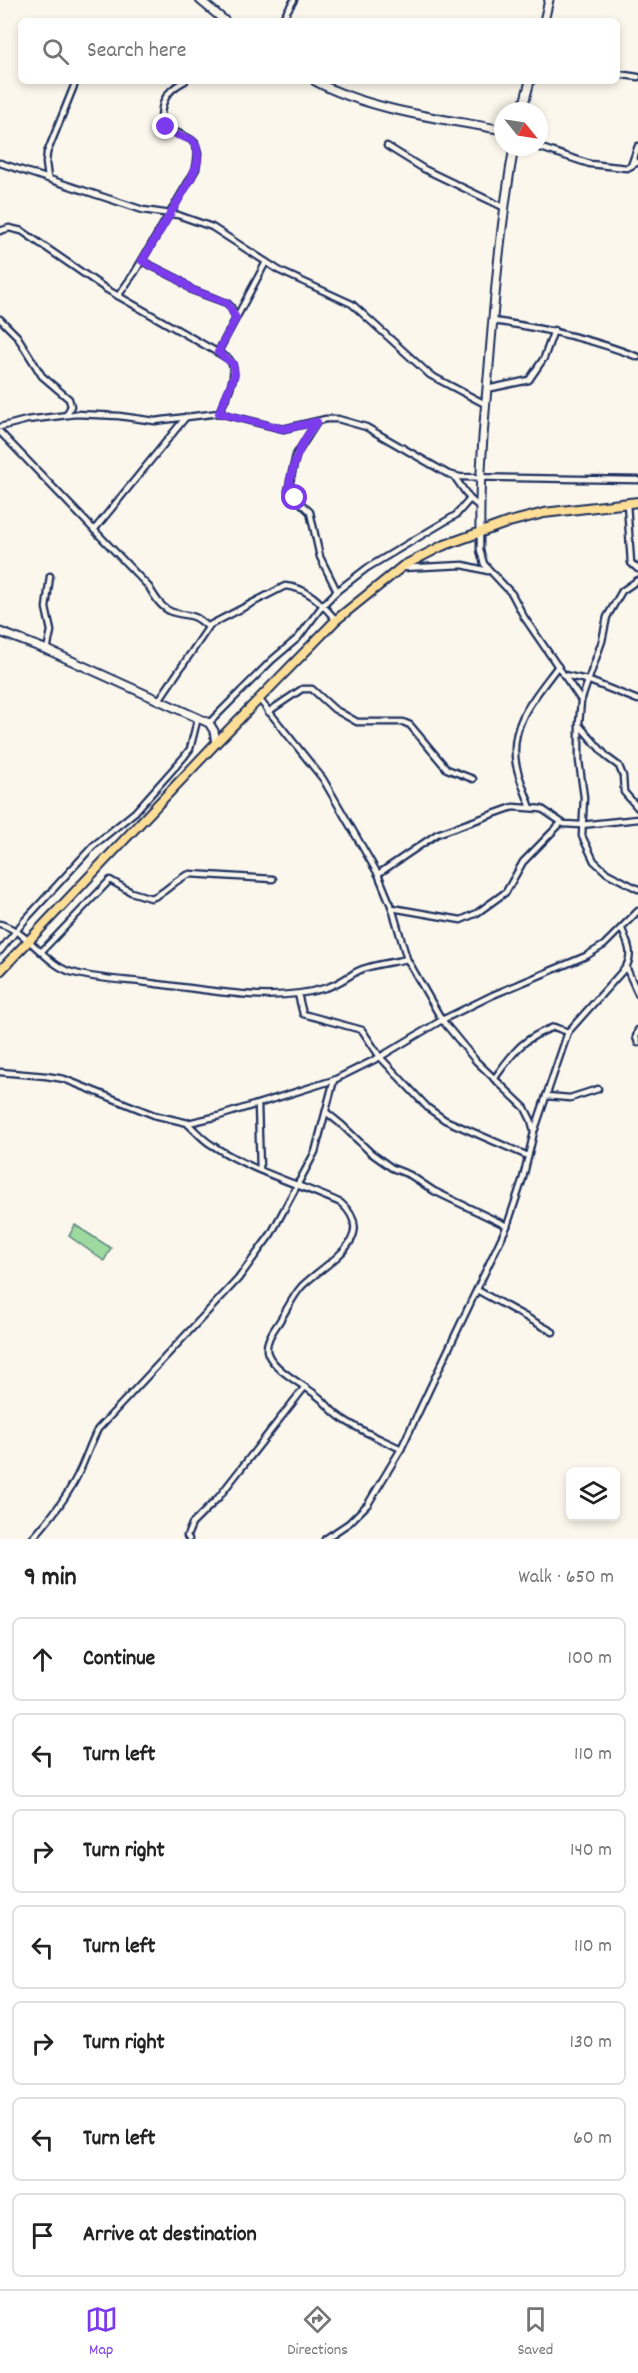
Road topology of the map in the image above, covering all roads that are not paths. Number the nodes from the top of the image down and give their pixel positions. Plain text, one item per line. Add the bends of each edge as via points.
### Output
1 (200, 0) edge
2 (294, 0) edge
3 (549, 0) edge
4 (221, 18) edge
5 (283, 18) edge
6 (545, 18) edge
7 (620, 74) edge
8 (638, 77) edge
9 (75, 84) edge
10 (181, 84) edge
11 (322, 84) edge
12 (529, 84) edge
13 (524, 102) edge
14 (494, 128) edge
15 (387, 146) dead end
16 (638, 146) edge
17 (548, 150) edge
18 (512, 156) edge
19 (638, 162) edge
20 (0, 163) edge
21 (630, 166) junction
22 (48, 178) junction
23 (503, 207) junction
24 (170, 214) junction
25 (0, 231) edge
26 (142, 261) junction
27 (266, 262) junction
28 (118, 296) junction
29 (236, 318) junction
30 (0, 319) edge
31 (492, 321) junction
32 (554, 330) junction
33 (218, 352) junction
34 (638, 357) edge
35 (487, 388) junction
36 (485, 404) junction
37 (219, 413) junction
38 (67, 414) junction
39 (186, 417) junction
40 (317, 422) junction
41 (0, 427) edge
42 (0, 432) edge
43 (454, 476) junction
44 (480, 477) junction
45 (638, 480) edge
46 (470, 499) junction
47 (638, 502) edge
48 (627, 503) junction
49 (480, 507) junction
50 (94, 530) junction
51 (480, 531) junction
52 (401, 568) junction
53 (638, 569) edge
54 (488, 571) junction
55 (50, 576) dead end
56 (638, 580) edge
57 (338, 591) junction
58 (323, 605) junction
59 (336, 620) junction
60 (208, 627) junction
61 (0, 632) edge
62 (46, 650) junction
63 (558, 666) junction
64 (564, 675) junction
65 (587, 680) junction
66 (259, 699) junction
67 (159, 700) junction
68 (638, 700) edge
69 (581, 701) junction
70 (268, 712) junction
71 (198, 717) junction
72 (209, 723) junction
73 (579, 724) junction
74 (216, 743) junction
75 (473, 779) dead end
76 (531, 808) junction
77 (638, 808) edge
78 (638, 819) edge
79 (561, 823) junction
80 (581, 825) junction
81 (378, 874) junction
82 (273, 879) dead end
83 (638, 889) edge
84 (392, 908) junction
85 (638, 910) edge
86 (0, 924) edge
87 (622, 929) junction
88 (17, 932) junction
89 (30, 939) junction
90 (0, 951) edge
91 (42, 951) junction
92 (407, 959) junction
93 (626, 967) junction
94 (0, 971) edge
95 (298, 994) junction
96 (638, 994) edge
97 (442, 1020) junction
98 (638, 1030) edge
99 (568, 1032) junction
100 (638, 1043) edge
101 (380, 1057) junction
102 (0, 1072) edge
103 (494, 1079) junction
104 (334, 1080) junction
105 (598, 1089) dead end
106 (546, 1096) junction
107 (258, 1104) junction
108 (326, 1112) junction
109 (188, 1123) junction
110 (534, 1132) junction
111 (528, 1156) junction
112 (260, 1170) junction
113 (299, 1184) junction
114 (507, 1226) junction
115 (477, 1290) junction
116 (553, 1332) dead end
117 (304, 1388) junction
118 (401, 1449) junction
119 (32, 1539) edge
120 (189, 1539) edge
121 (325, 1539) edge

1 - 4 street
2 - 5 street
3 - 6 street
7 - 8 street
9 - 22 street via 47,153
10 - 24 street via 169,92 161,117 166,127 195,143 198,161
11 - 14 street via 390,107
12 - 13 street
15 - 23 street via 424,169
16 - 21 street
17 - 21 street via 581,162
18 - 23 street
19 - 21 street
20 - 22 street
22 - 24 street via 143,210
23 - 31 street
24 - 26 street
24 - 27 street via 212,227
25 - 28 street via 22,231
26 - 28 street
26 - 29 street via 192,290 227,303
27 - 29 street
27 - 36 street via 352,304 430,375
28 - 33 street
29 - 33 street
30 - 38 street via 17,336 42,376 69,399
31 - 32 street
31 - 35 street
32 - 34 street
32 - 35 street via 544,358 529,380
33 - 37 street via 233,364 235,374
35 - 36 street
36 - 44 street
37 - 39 street
37 - 40 street via 283,429
38 - 39 street via 155,421
38 - 41 street
39 - 50 street
40 - 43 street via 331,419 360,424
40 - 57 street via 297,455 288,491 310,512 320,557
42 - 50 street
43 - 44 street
43 - 46 street
44 - 45 street
44 - 49 street
46 - 49 street
46 - 57 street via 456,515 367,568
47 - 48 main road
48 - 51 main road via 544,513
48 - 53 street via 631,562
49 - 51 street
50 - 60 street via 163,607 170,612 193,615
51 - 52 main road
51 - 54 street via 482,557
52 - 54 street via 463,565
52 - 59 main road
54 - 63 street via 506,587
55 - 62 street via 46,608 51,631
56 - 65 street via 622,591 611,607
57 - 58 street
58 - 59 street
58 - 60 street via 304,591 285,586
58 - 72 street via 298,638
59 - 66 main road
60 - 67 street
61 - 62 street
62 - 67 street
63 - 64 street
63 - 76 street via 517,727 516,765
64 - 65 street
64 - 69 street
65 - 68 street
65 - 69 street
66 - 70 street
66 - 74 main road
67 - 71 street
69 - 73 street
70 - 75 street via 302,689 312,689 334,709 357,722 410,725 447,770
70 - 81 street via 323,779
71 - 72 street
71 - 88 street via 190,749 184,757 135,812 93,846
72 - 74 street
73 - 77 street via 619,766 624,792
73 - 80 street via 584,797
74 - 89 main road
76 - 79 street via 546,811
76 - 81 street via 513,807 437,834
78 - 80 street
79 - 80 street
79 - 84 street via 523,862 506,891 471,918 461,920
80 - 83 street via 594,861 607,873
81 - 84 street
82 - 91 street via 190,874 151,898 110,879
84 - 92 street
85 - 87 street
86 - 88 street
87 - 93 street via 631,952
87 - 97 street via 586,956 493,994
88 - 89 street
88 - 90 street
89 - 91 street
89 - 94 main road
91 - 95 street via 64,970 100,977 256,995
92 - 95 street via 366,968 325,988
92 - 97 street
93 - 96 street
93 - 99 street
95 - 101 street via 303,1014 360,1028
97 - 101 street
97 - 103 street
98 - 100 street
99 - 103 street via 554,1027 527,1039
99 - 106 street
101 - 104 street
101 - 111 street via 436,1114
102 - 109 street via 64,1079 154,1115
103 - 110 street via 525,1108
104 - 107 street
104 - 108 street
105 - 106 street via 570,1098
106 - 110 street
107 - 109 street
107 - 112 street
108 - 113 street via 315,1152
108 - 114 street via 393,1168
109 - 112 street via 211,1144
110 - 111 street
111 - 114 street
112 - 113 street
113 - 117 street via 341,1203 356,1231 343,1251 296,1294 267,1346 272,1360
113 - 119 street via 271,1234 238,1279 98,1429 56,1512
114 - 115 street
115 - 116 street
115 - 118 street
117 - 118 street via 321,1398 338,1416
117 - 120 street via 218,1498 192,1524
118 - 121 street via 368,1504

